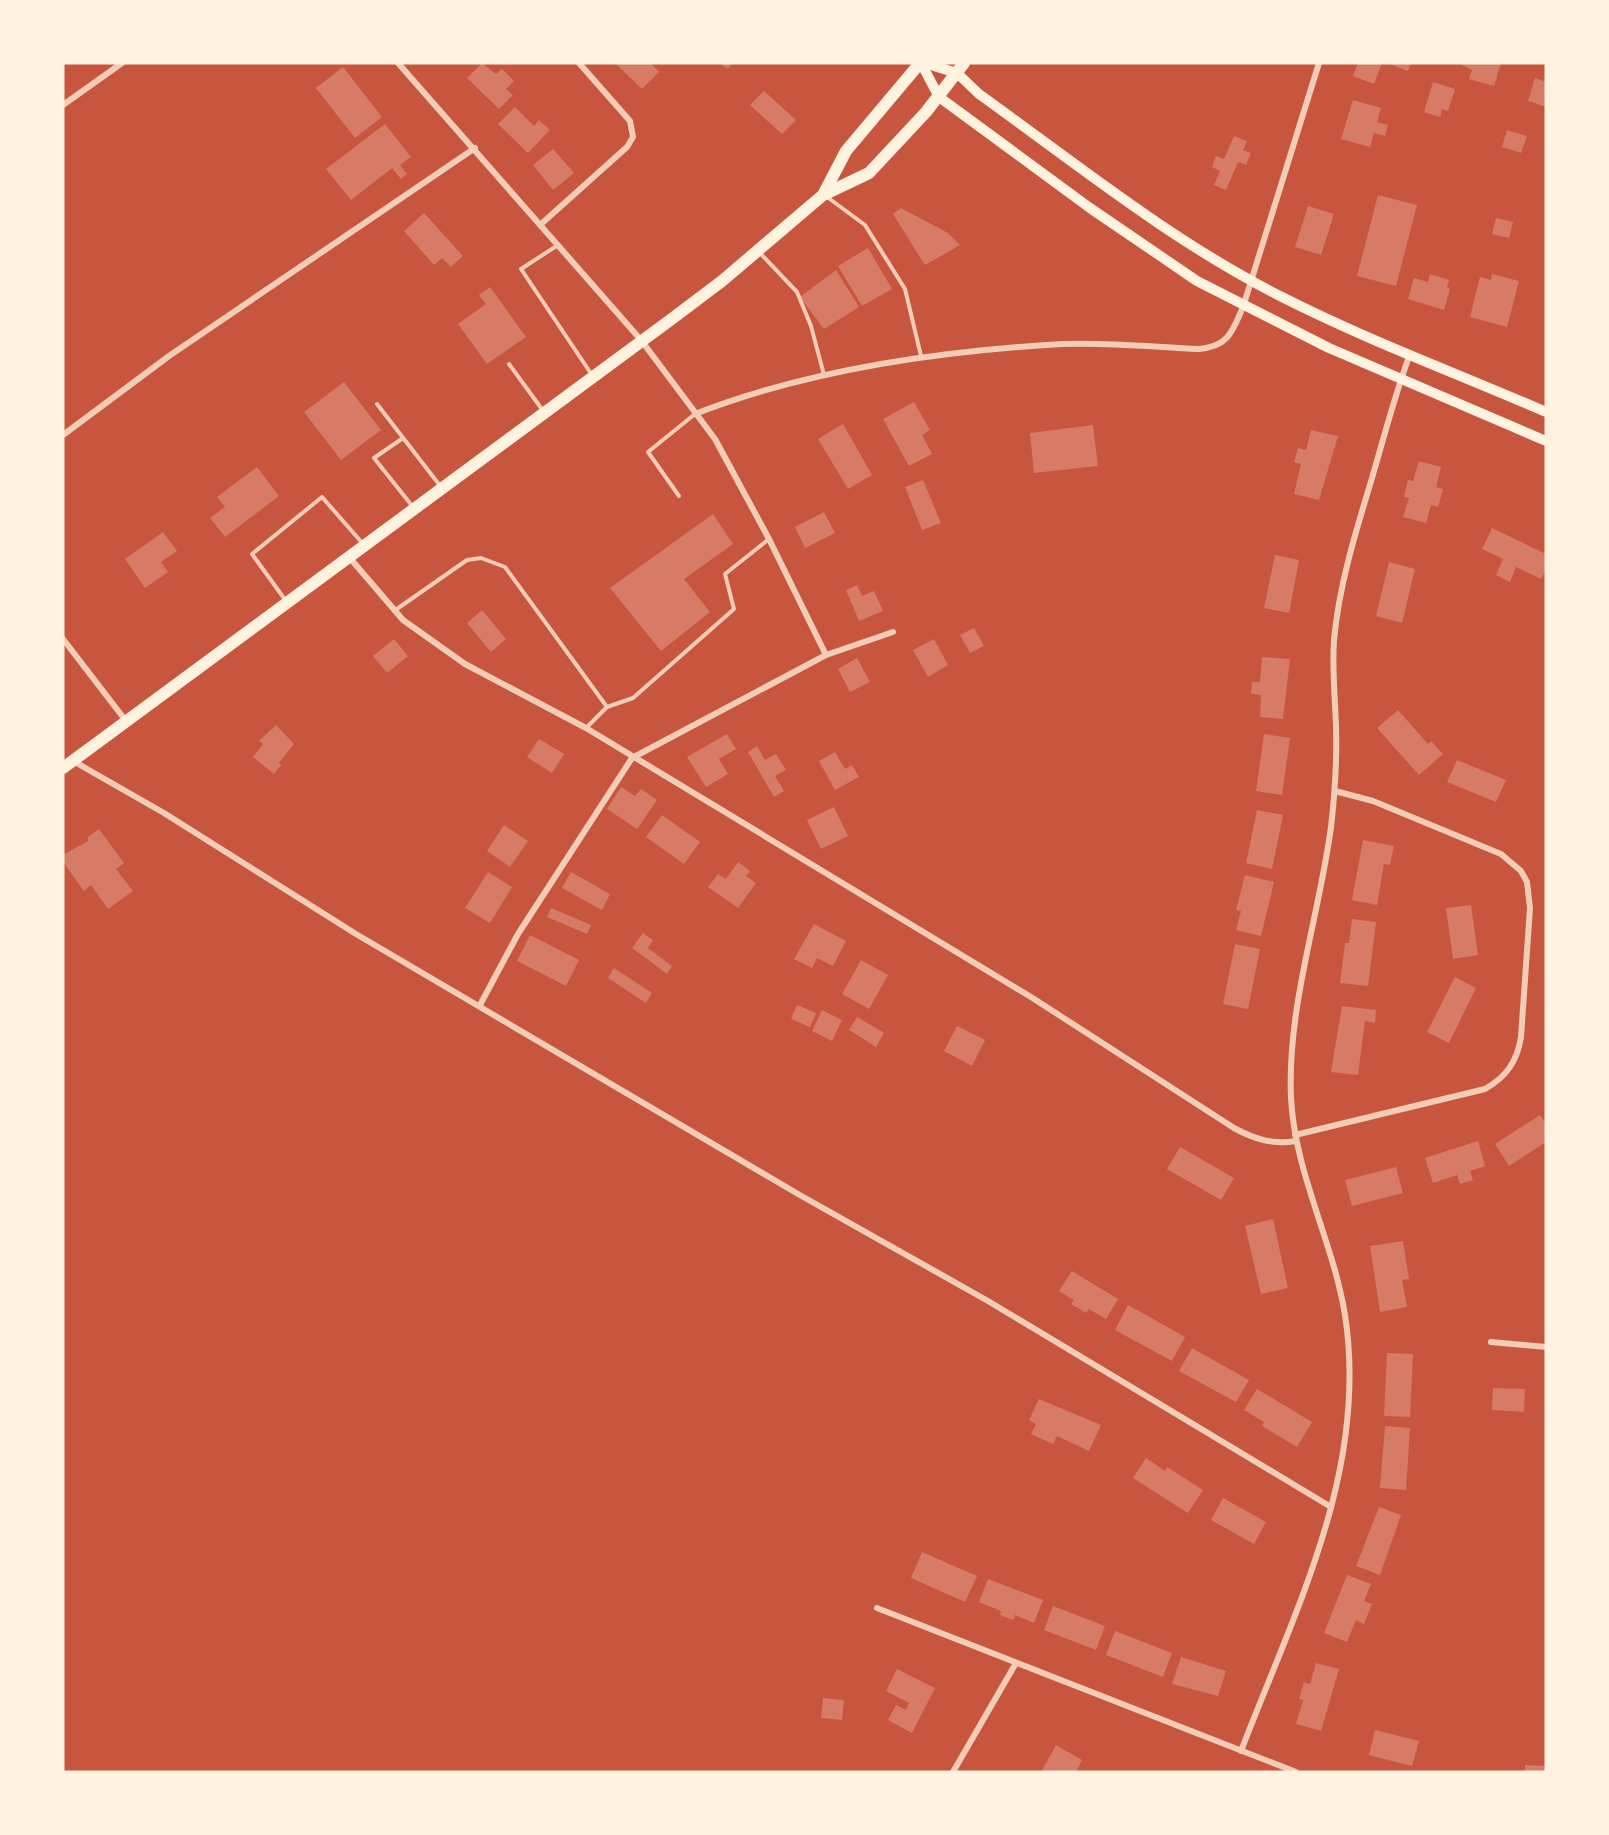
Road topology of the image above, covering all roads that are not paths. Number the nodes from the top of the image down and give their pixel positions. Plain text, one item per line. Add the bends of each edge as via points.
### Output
1 (122, 63) edge
2 (398, 63) edge
3 (579, 63) edge
4 (922, 63) edge
5 (1319, 63) edge
6 (960, 68) edge
7 (939, 97) junction
8 (63, 105) edge
9 (475, 148) junction
10 (824, 195) junction
11 (540, 225) junction
12 (558, 245) junction
13 (758, 250) junction
14 (1250, 280) junction
15 (1243, 307) junction
16 (641, 340) junction
17 (1410, 353) junction
18 (921, 356) junction
19 (509, 364) dead end
20 (593, 376) junction
21 (824, 376) junction
22 (1400, 380) junction
23 (377, 404) dead end
24 (1546, 411) edge
25 (544, 412) junction
26 (695, 414) junction
27 (63, 435) edge
28 (403, 438) junction
29 (1546, 441) edge
30 (442, 487) junction
31 (679, 496) dead end
32 (414, 509) junction
33 (769, 538) junction
34 (364, 545) junction
35 (349, 556) junction
36 (288, 603) junction
37 (394, 610) junction
38 (893, 632) dead end
39 (63, 639) edge
40 (826, 655) junction
41 (607, 707) junction
42 (127, 722) junction
43 (586, 728) junction
44 (633, 758) junction
45 (68, 764) edge
46 (1335, 791) junction
47 (480, 1005) junction
48 (1295, 1138) junction
49 (1491, 1342) dead end
50 (1546, 1347) edge
51 (1331, 1507) junction
52 (877, 1608) dead end
53 (1016, 1663) junction
54 (1241, 1751) junction
55 (953, 1772) edge
56 (1296, 1772) edge

1 - 8 street
2 - 9 street
3 - 11 street via 630,121 633,137 627,147
4 - 6 main road
4 - 7 main road
4 - 10 main road via 846,152
5 - 14 street
6 - 7 main road
6 - 14 main road via 979,94 1162,227
7 - 10 main road via 869,173
7 - 15 main road via 1129,235
9 - 11 street
9 - 27 street via 170,356
10 - 13 main road
10 - 18 lane via 865,225 905,289
11 - 12 street
12 - 16 street
12 - 20 lane via 521,270
13 - 16 main road
13 - 21 lane via 797,292
14 - 15 street
14 - 17 main road
15 - 18 street via 1225,341 1214,347 1064,344
15 - 22 main road
16 - 20 main road
16 - 26 street
17 - 22 street
17 - 24 main road
18 - 21 street
19 - 25 lane
20 - 25 main road
21 - 26 street
22 - 29 main road
22 - 46 street via 1337,615 1333,674
23 - 28 lane
25 - 30 main road
26 - 31 lane via 648,452
26 - 33 street via 715,440
28 - 30 lane
28 - 32 lane via 374,458
30 - 32 main road
32 - 34 main road
33 - 40 street
33 - 41 lane via 725,574 734,609 633,698
34 - 35 main road
34 - 36 lane via 322,497 252,554
35 - 36 main road
35 - 37 street
36 - 42 main road
37 - 41 lane via 467,560 493,561 505,567
37 - 43 street via 465,664
38 - 40 street
39 - 42 street
40 - 44 street
41 - 43 lane
42 - 45 main road
43 - 44 street
44 - 47 street via 518,934
44 - 48 street via 1030,997 1234,1128 1263,1141 1283,1143
45 - 47 street via 164,813 356,934
46 - 48 street via 1299,994 1291,1071
46 - 48 street via 1373,801 1501,854 1521,871 1527,882 1530,908 1521,1037 1514,1062 1497,1082 1485,1089
47 - 51 street via 798,1194 988,1301
48 - 51 street via 1338,1279 1349,1342 1348,1438
49 - 50 street
51 - 54 street via 1320,1548
52 - 53 street
53 - 54 street
53 - 55 street
54 - 56 street

